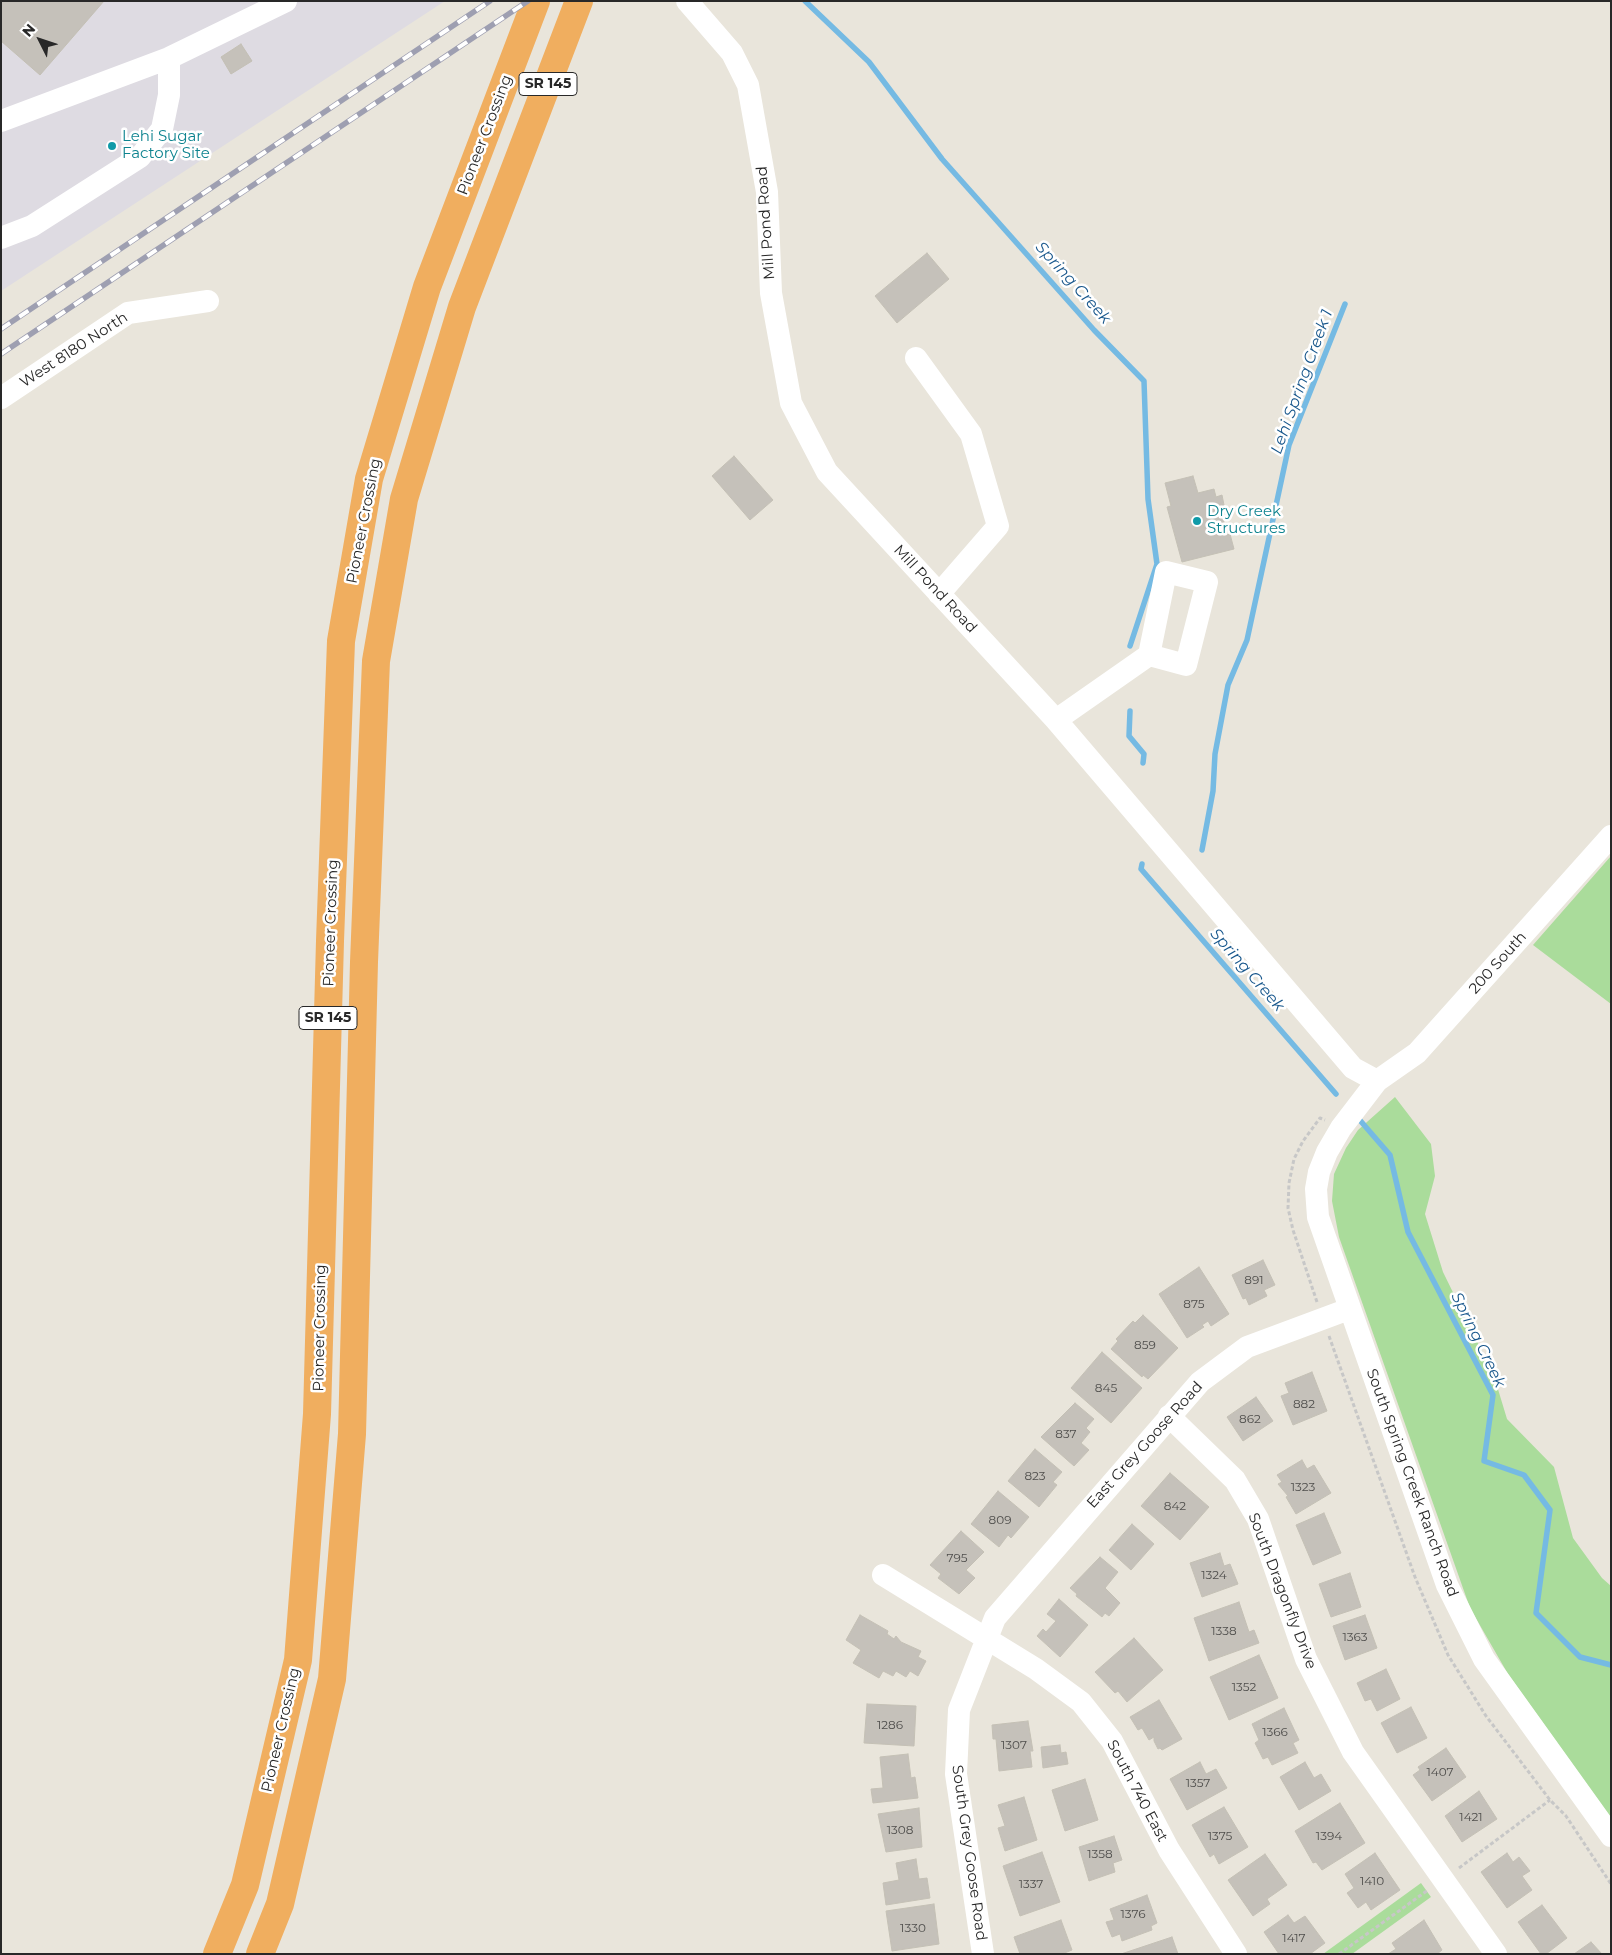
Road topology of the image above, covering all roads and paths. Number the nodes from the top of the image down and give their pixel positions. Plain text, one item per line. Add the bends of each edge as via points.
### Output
1 (286, 1) edge
2 (536, 1) edge
3 (578, 1) edge
4 (687, 1) edge
5 (169, 58) junction
6 (1, 121) edge
7 (1, 238) edge
8 (208, 301) dead end
9 (916, 358) dead end
10 (1, 398) edge
11 (939, 594) junction
12 (1149, 655) dead end
13 (1056, 720) junction
14 (1611, 836) edge
15 (1377, 1081) junction
16 (1341, 1128) joint
17 (1349, 1309) junction
18 (1169, 1416) junction
19 (883, 1575) dead end
20 (986, 1638) junction
21 (1550, 1800) dead end
22 (1611, 1836) edge
23 (1457, 1870) dead end
24 (1431, 1888) dead end
25 (217, 1954) edge
26 (260, 1954) edge
27 (983, 1954) edge
28 (1236, 1954) edge
29 (1339, 1954) edge
30 (1496, 1954) edge

1 - 5 street
2 - 25 highway, Pioneer Crossing / SR 145 via 427,287 369,479 341,641 317,1414 298,1660 245,1884
3 - 26 highway, SR 145 via 462,307 404,499 376,661 364,962 352,1434 332,1679 280,1904
4 - 11 street, Mill Pond Road via 732,53 748,85 767,192 771,293 791,403 827,472
5 - 6 street
5 - 7 street via 169,95 162,129 140,157 32,226
8 - 10 street, West 8180 North via 128,312
9 - 11 street via 971,434 998,526
11 - 13 street, Mill Pond Road
12 - 13 street
13 - 15 street, Mill Pond Road via 1353,1068
14 - 15 street, 200 South via 1417,1053
15 - 16 street, 200 South
16 - 17 street, South Spring Creek Ranch Road via 1327,1152 1316,1190 1318,1218
17 - 18 street, East Grey Goose Road via 1246,1347 1200,1382
17 - 22 street, South Spring Creek Ranch Road via 1455,1602 1484,1659
18 - 20 street, East Grey Goose Road via 995,1618
18 - 30 street, South Dragonfly Drive via 1235,1480 1258,1519 1306,1659 1353,1752
19 - 20 street, South 740 East
20 - 27 street, South Grey Goose Road via 959,1710 956,1774
20 - 28 street, South 740 East via 1036,1668 1081,1702 1106,1733 1169,1850
21 - 23 path
24 - 29 path

